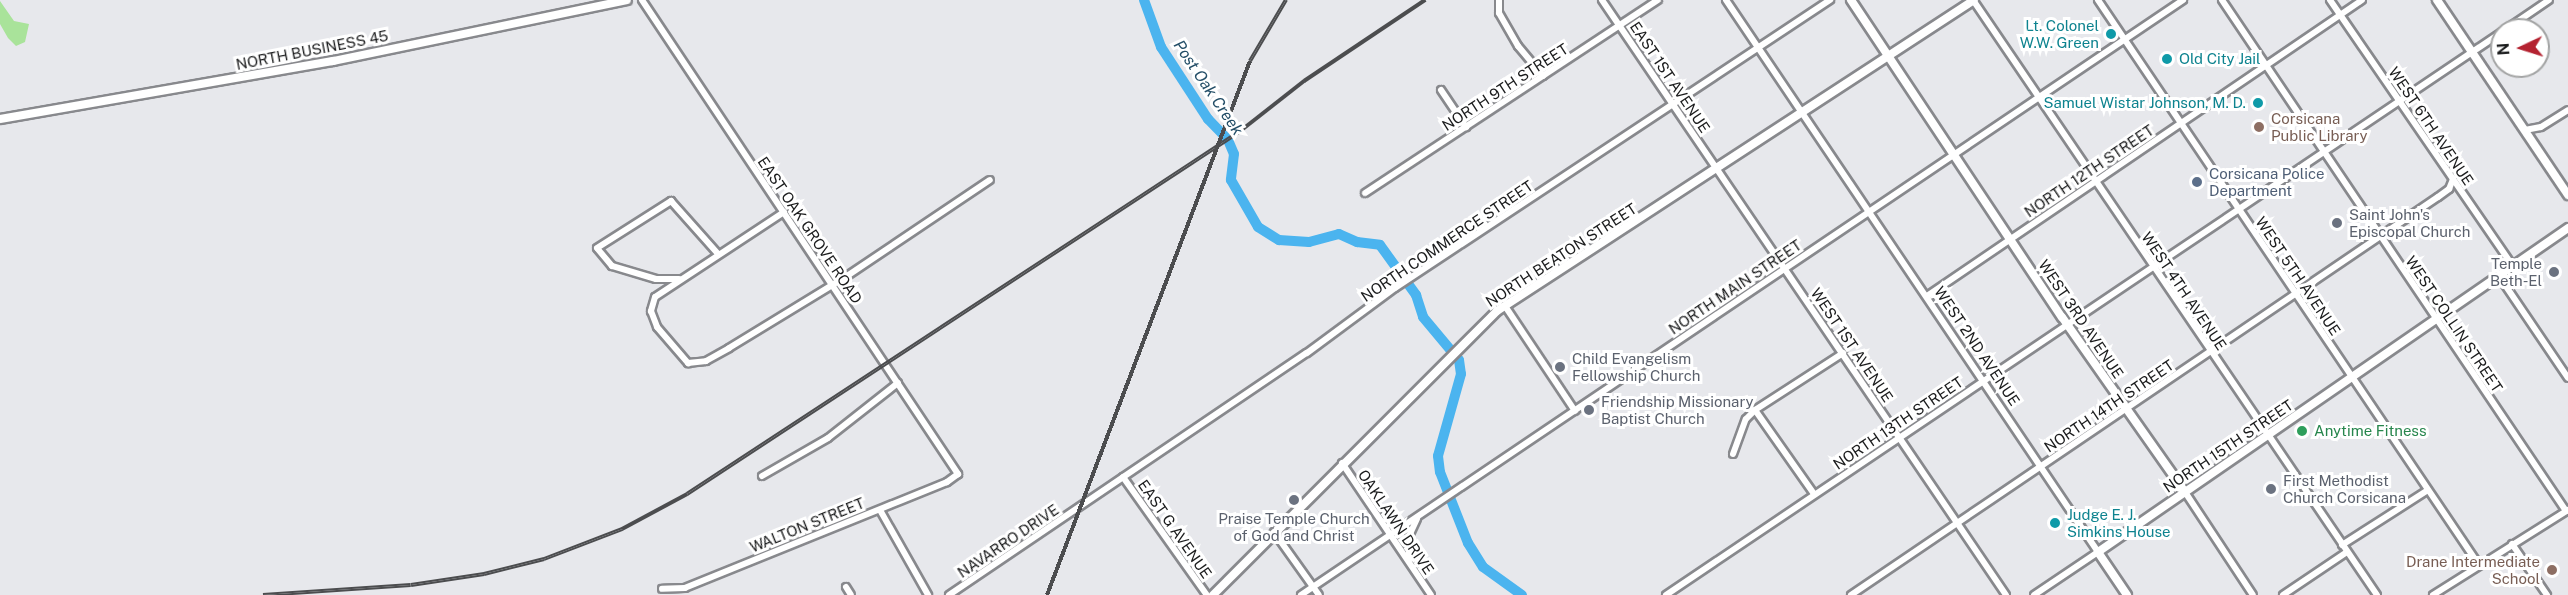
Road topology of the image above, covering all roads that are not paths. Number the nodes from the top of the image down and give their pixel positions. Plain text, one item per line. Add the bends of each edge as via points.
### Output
1 (627, 0) edge
2 (642, 0) edge
3 (1602, 0) edge
4 (1658, 0) edge
5 (1726, 0) edge
6 (1830, 0) edge
7 (1851, 0) edge
8 (1973, 0) edge
9 (2098, 0) edge
10 (2183, 0) edge
11 (2222, 0) edge
12 (2330, 0) edge
13 (2362, 0) edge
14 (2437, 0) edge
15 (2549, 0) edge
16 (1498, 1) edge
17 (2340, 15) junction
18 (2522, 18) edge
19 (1620, 26) junction
20 (2125, 39) junction
21 (2490, 40) edge
22 (1759, 47) junction
23 (2472, 52) junction
24 (1888, 56) junction
25 (2265, 66) junction
26 (1543, 76) junction
27 (1442, 90) dead end
28 (2040, 97) junction
29 (2398, 99) junction
30 (1673, 103) junction
31 (2568, 110) edge
32 (1803, 114) junction
33 (0, 119) edge
34 (2181, 123) junction
35 (1466, 127) junction
36 (2524, 130) junction
37 (2323, 151) junction
38 (1953, 153) junction
39 (1717, 168) junction
40 (2453, 179) junction
41 (990, 180) dead end
42 (2096, 181) junction
43 (1365, 193) dead end
44 (2568, 195) edge
45 (2238, 209) junction
46 (1870, 211) junction
47 (784, 212) junction
48 (2568, 228) edge
49 (2380, 236) junction
50 (2011, 240) junction
51 (718, 254) junction
52 (2152, 266) junction
53 (2513, 266) junction
54 (1785, 268) junction
55 (2499, 276) junction
56 (679, 279) junction
57 (832, 283) junction
58 (2296, 294) junction
59 (1927, 296) junction
60 (1505, 306) junction
61 (2437, 319) junction
62 (2068, 325) junction
63 (2210, 352) junction
64 (1843, 353) junction
65 (2565, 367) edge
66 (2353, 377) junction
67 (2568, 378) edge
68 (1984, 380) junction
69 (898, 383) junction
70 (2126, 409) junction
71 (1755, 410) junction
72 (1575, 411) junction
73 (2267, 436) junction
74 (1900, 438) junction
75 (1733, 454) dead end
76 (1342, 463) junction
77 (2041, 466) junction
78 (958, 474) joint
79 (762, 476) dead end
80 (1124, 477) junction
81 (2428, 490) junction
82 (2185, 492) junction
83 (1814, 494) junction
84 (1080, 506) joint
85 (879, 510) junction
86 (2567, 511) edge
87 (1418, 517) junction
88 (1957, 523) junction
89 (1274, 532) junction
90 (1390, 534) junction
91 (2512, 544) junction
92 (2342, 546) junction
93 (2098, 552) junction
94 (2347, 552) junction
95 (1410, 564) junction
96 (2479, 565) junction
97 (846, 587) dead end
98 (1313, 587) junction
99 (662, 589) dead end
100 (850, 595) edge
101 (928, 595) edge
102 (949, 595) edge
103 (1207, 595) edge
104 (1213, 595) edge
105 (1301, 595) edge
106 (1319, 595) edge
107 (1431, 595) edge
108 (1666, 595) edge
109 (1851, 595) edge
110 (2006, 595) edge
111 (2034, 595) edge
112 (2127, 595) edge
113 (2253, 595) edge
114 (2283, 595) edge
115 (2377, 595) edge
116 (2433, 595) edge
117 (2547, 595) edge

1 - 33 main road, NORTH BUSINESS 45 via 333,61
2 - 47 street, EAST OAK GROVE ROAD
3 - 19 street, EAST 1ST AVENUE
4 - 19 street, NORTH 9TH STREET
5 - 22 street, WEST 2ND AVENUE
6 - 22 street, NORTH COMMERCE STREET
7 - 24 main road, WEST 3RD AVENUE
8 - 24 main road, NORTH BEATON STREET
8 - 28 street, WEST 4TH AVENUE
9 - 20 street, WEST 5TH AVENUE
10 - 20 street, NORTH MAIN STREET
11 - 25 street, WEST COLLIN STREET
12 - 17 street, WEST 6TH AVENUE
13 - 17 street, NORTH 12TH STREET
14 - 23 main road
15 - 18 street, NORTH 13TH STREET
16 - 26 street via 1499,13 1518,46
17 - 25 street, NORTH 12TH STREET
17 - 29 street, WEST 6TH AVENUE
19 - 26 street, NORTH 9TH STREET
19 - 30 street, EAST 1ST AVENUE
20 - 28 street, NORTH MAIN STREET
20 - 34 street, WEST 5TH AVENUE
21 - 23 street, NORTH 13TH STREET
22 - 30 street, NORTH COMMERCE STREET
22 - 32 street, WEST 2ND AVENUE
23 - 29 street, NORTH 13TH STREET
23 - 36 main road
24 - 32 main road, NORTH BEATON STREET
24 - 38 main road, WEST 3RD AVENUE
25 - 34 street, NORTH 12TH STREET
25 - 37 street, WEST COLLIN STREET
26 - 35 street, NORTH 9TH STREET
27 - 35 street
28 - 38 street, NORTH MAIN STREET
28 - 42 street, WEST 4TH AVENUE
29 - 37 street, NORTH 13TH STREET
29 - 40 street, WEST 6TH AVENUE
30 - 39 street, EAST 1ST AVENUE
30 - 80 street, NORTH COMMERCE STREET via 1395,288
31 - 36 street via 2541,127
32 - 39 main road, NORTH BEATON STREET
32 - 46 street, WEST 2ND AVENUE
34 - 42 street, NORTH 12TH STREET
34 - 45 street, WEST 5TH AVENUE
35 - 43 street, NORTH 9TH STREET
36 - 44 main road
37 - 45 street, NORTH 13TH STREET
37 - 49 street, WEST COLLIN STREET
38 - 46 street, NORTH MAIN STREET
38 - 50 main road, WEST 3RD AVENUE
39 - 54 street, WEST 1ST AVENUE
39 - 60 main road, NORTH BEATON STREET
40 - 49 street, NORTH 14TH STREET via 2438,197
40 - 53 street, WEST 6TH AVENUE
41 - 57 street
42 - 50 street, NORTH 12TH STREET
42 - 52 street, WEST 4TH AVENUE
45 - 52 street, NORTH 13TH STREET
45 - 58 street, WEST 5TH AVENUE
46 - 54 street, NORTH MAIN STREET
46 - 59 street, WEST 2ND AVENUE
47 - 51 street
47 - 57 street, EAST OAK GROVE ROAD
48 - 53 main road, NORTH 15TH STREET
49 - 58 street, NORTH 14TH STREET
49 - 61 street, WEST COLLIN STREET
50 - 59 street, NORTH 12TH STREET
50 - 62 main road, WEST 3RD AVENUE
51 - 56 street
51 - 56 street via 675,202 667,202 602,241 597,254 606,263 627,272
52 - 62 street, NORTH 13TH STREET
52 - 63 street, WEST 4TH AVENUE
53 - 55 main road, NORTH 15TH STREET
54 - 64 street, WEST 1ST AVENUE
54 - 72 street, NORTH MAIN STREET
55 - 61 main road, NORTH 15TH STREET
55 - 65 street
56 - 57 street via 655,297 651,310 667,342 688,363 706,361
57 - 69 street, EAST OAK GROVE ROAD
58 - 63 street, NORTH 14TH STREET
58 - 66 street, WEST 5TH AVENUE
59 - 68 street, WEST 2ND AVENUE
60 - 72 street
60 - 76 main road, NORTH BEATON STREET
61 - 66 main road, NORTH 15TH STREET
61 - 86 street, WEST COLLIN STREET
62 - 68 street, NORTH 13TH STREET
62 - 70 main road, WEST 3RD AVENUE
63 - 70 street, NORTH 14TH STREET
63 - 73 street, WEST 4TH AVENUE
64 - 71 street
64 - 74 street, WEST 1ST AVENUE
65 - 67 street
66 - 73 main road, NORTH 15TH STREET
66 - 81 street, WEST 5TH AVENUE
68 - 74 street, NORTH 13TH STREET
68 - 77 street, WEST 2ND AVENUE
69 - 78 street, EAST OAK GROVE ROAD
69 - 79 street via 828,438
70 - 77 street, NORTH 14TH STREET
70 - 82 main road, WEST 3RD AVENUE
71 - 75 street via 1746,420
71 - 83 street
72 - 87 street, NORTH MAIN STREET
73 - 82 main road, NORTH 15TH STREET
73 - 92 street, WEST 4TH AVENUE
74 - 83 street, NORTH 13TH STREET
74 - 88 street, WEST 1ST AVENUE
76 - 89 main road, NORTH BEATON STREET
76 - 90 street, OAKLAWN DRIVE
77 - 88 street, NORTH 14TH STREET
77 - 93 street, WEST 2ND AVENUE
78 - 85 street, WALTON STREET
80 - 84 street, NORTH COMMERCE STREET
80 - 103 street, EAST G AVENUE
81 - 92 street
81 - 96 street, WEST 5TH AVENUE
82 - 93 main road, NORTH 15TH STREET
82 - 113 street, WEST 3RD AVENUE
83 - 108 street, NORTH 13TH STREET
84 - 102 street, NAVARRO DRIVE
85 - 99 street, WALTON STREET via 686,588
85 - 101 street
86 - 91 street
87 - 90 street, NORTH MAIN STREET
87 - 95 street via 1409,536
88 - 109 street, NORTH 14TH STREET
88 - 110 street, WEST 1ST AVENUE
89 - 98 street
89 - 104 main road, NORTH BEATON STREET
90 - 95 street, OAKLAWN DRIVE
90 - 98 street, NORTH MAIN STREET
91 - 96 street
91 - 117 street
92 - 94 street, WEST 4TH AVENUE
93 - 111 street, NORTH 15TH STREET
93 - 112 main road, WEST 2ND AVENUE
94 - 114 street
94 - 115 street, WEST 4TH AVENUE
95 - 107 street, OAKLAWN DRIVE
96 - 116 street
97 - 100 street
98 - 105 street, NORTH MAIN STREET
98 - 106 street

